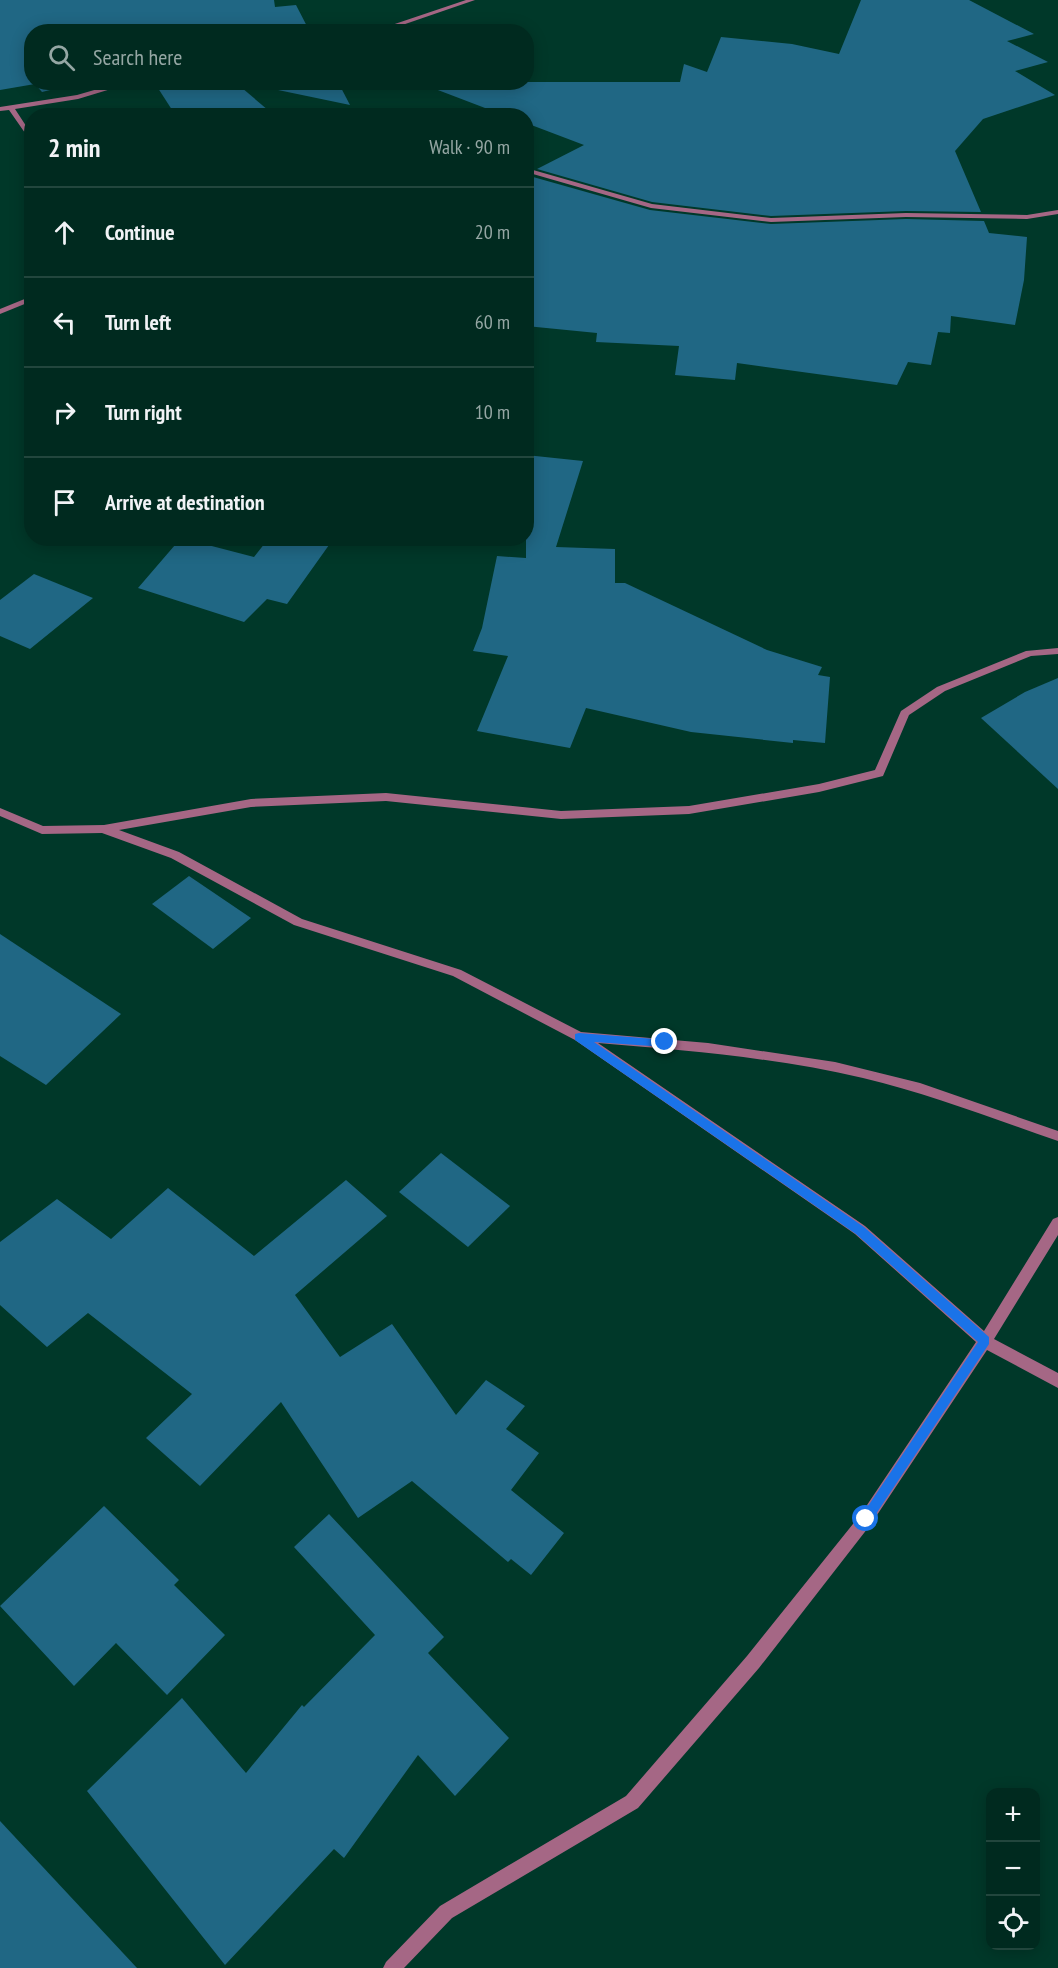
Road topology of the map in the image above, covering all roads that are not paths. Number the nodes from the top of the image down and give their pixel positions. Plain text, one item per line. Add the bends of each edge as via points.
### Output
1 (472, 0) edge
2 (398, 24) edge
3 (103, 90) edge
4 (11, 107) junction
5 (0, 109) edge
6 (24, 128) edge
7 (534, 172) edge
8 (1058, 212) edge
9 (24, 302) edge
10 (0, 312) edge
11 (1058, 651) edge
12 (0, 812) edge
13 (103, 830) junction
14 (579, 1037) junction
15 (1058, 1136) edge
16 (1058, 1223) edge
17 (985, 1341) junction
18 (1058, 1381) edge
19 (392, 1968) edge

1 - 2 street
3 - 4 street
4 - 5 street
4 - 6 street
7 - 8 street via 651,206 771,220 906,215 1027,217
9 - 10 street
11 - 13 street via 1030,653 941,689 905,713 879,773 819,788 689,810 561,815 386,797 250,803
12 - 13 street via 42,830
13 - 14 street via 175,855 298,922 457,973
14 - 15 street via 665,1042 835,1067 917,1088
14 - 17 street via 860,1230
16 - 17 street
17 - 18 street
17 - 19 street via 866,1519 753,1662 632,1802 446,1912

